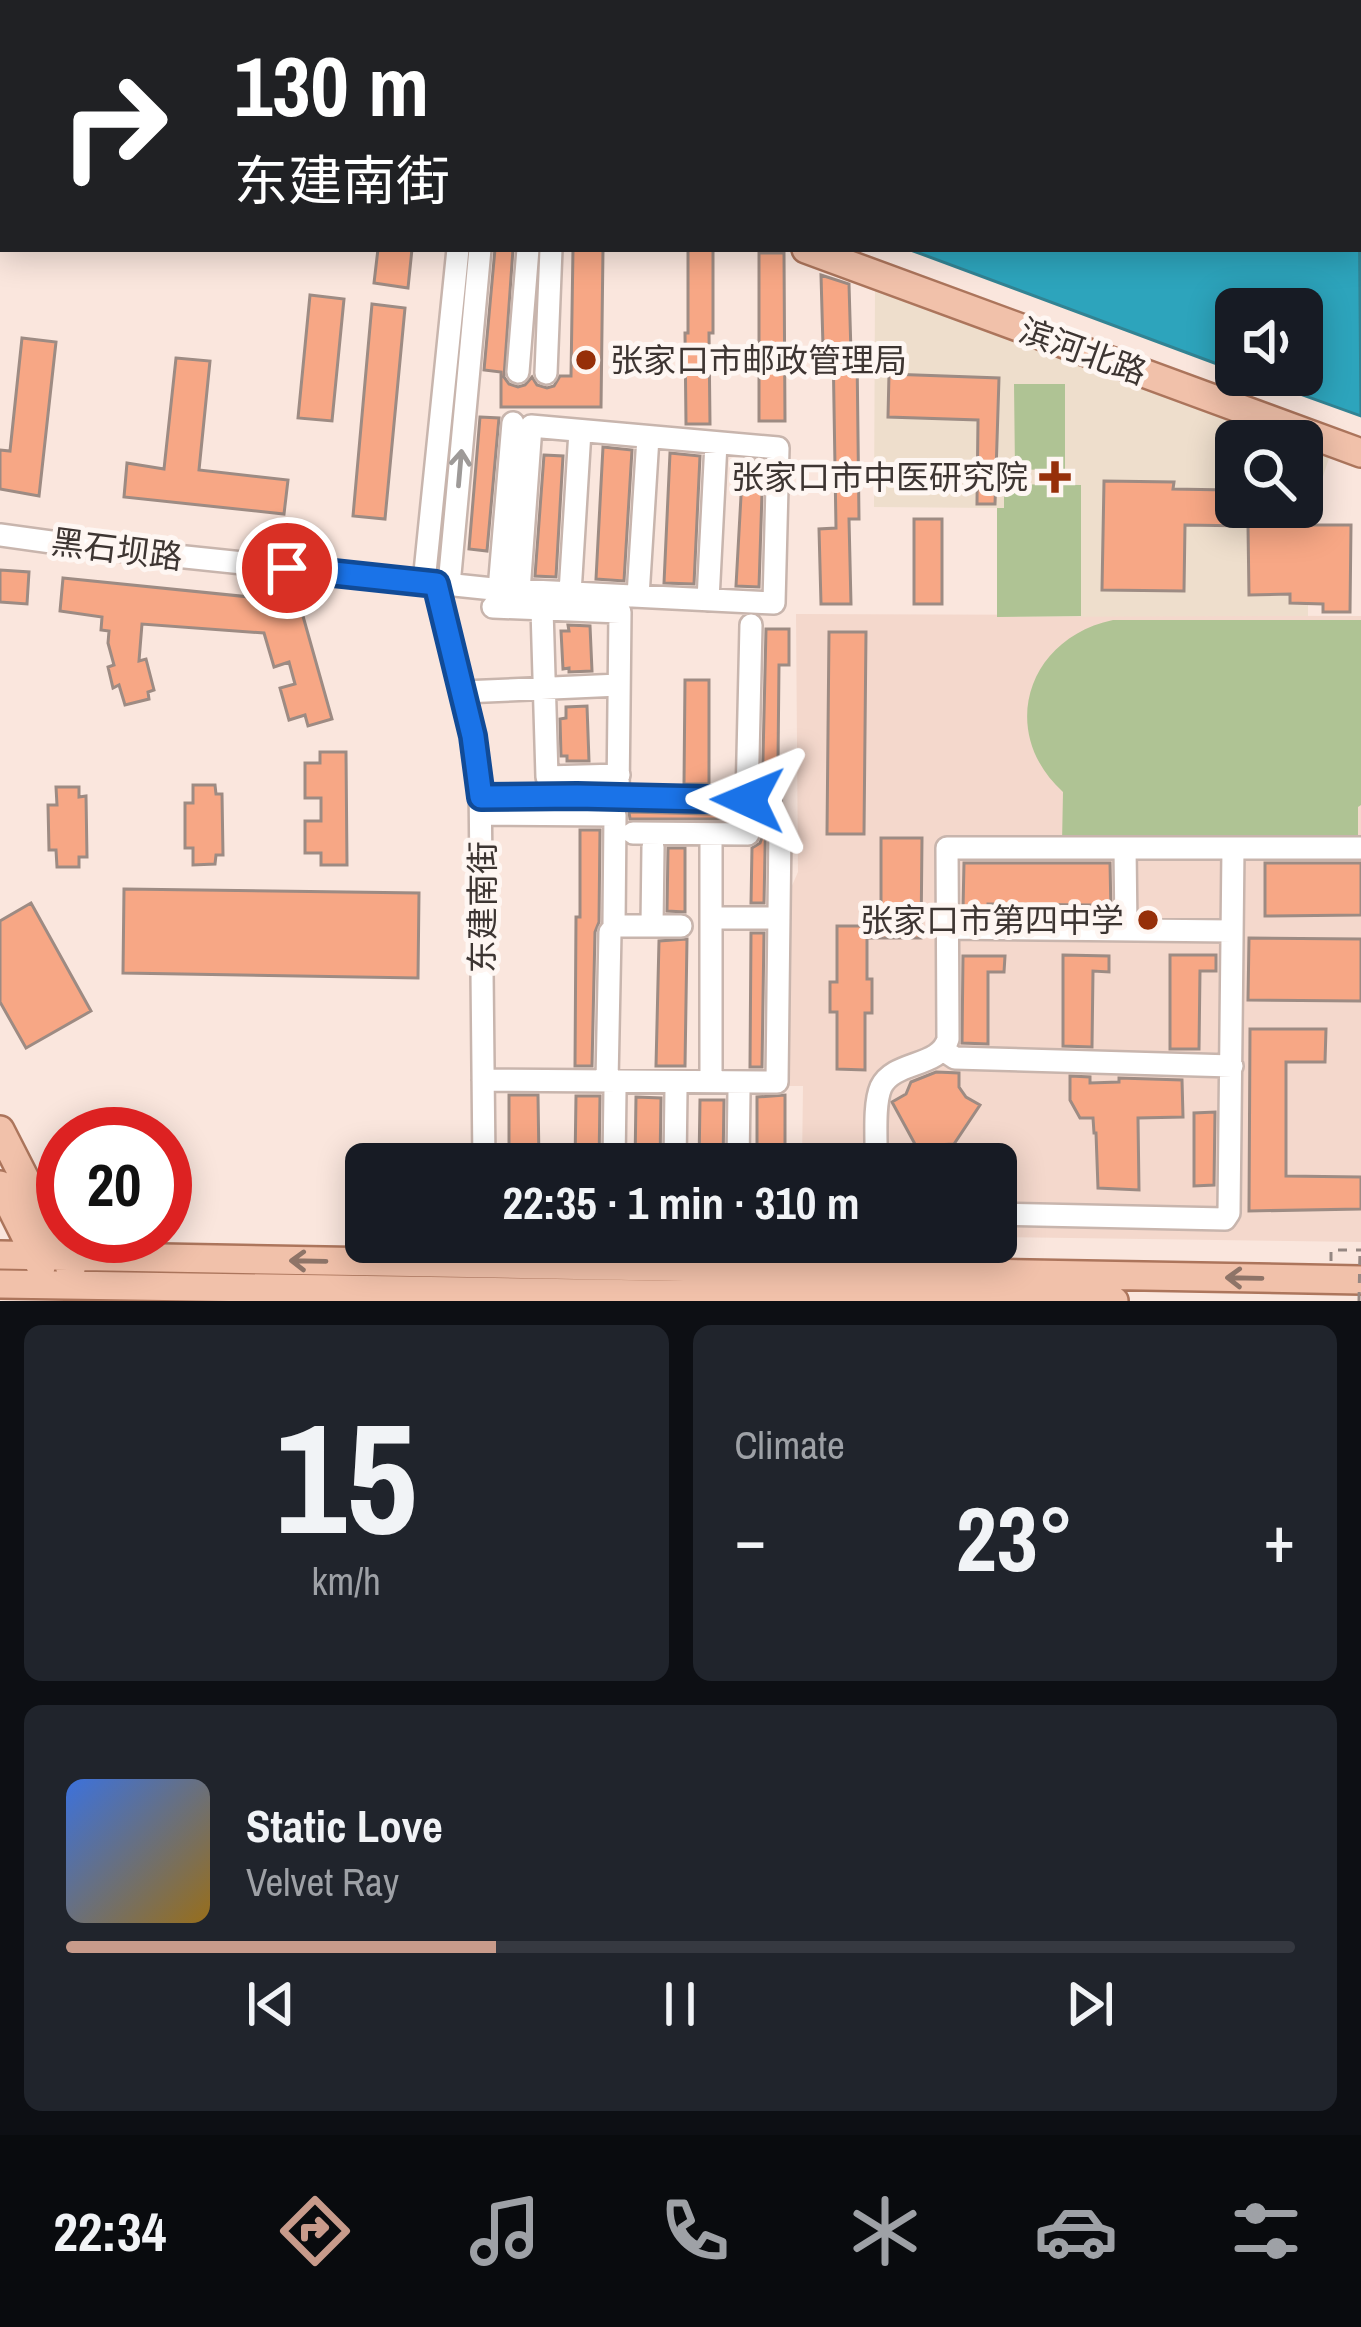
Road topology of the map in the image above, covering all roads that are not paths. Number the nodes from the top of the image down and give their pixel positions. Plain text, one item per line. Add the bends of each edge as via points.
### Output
1 (458, 252) edge
2 (480, 252) edge
3 (528, 252) edge
4 (551, 252) edge
5 (814, 252) edge
6 (861, 252) edge
7 (518, 372) dead end
8 (546, 374) dead end
9 (513, 423) dead end
10 (580, 431) junction
11 (648, 437) junction
12 (1361, 437) edge
13 (716, 443) junction
14 (1361, 453) edge
15 (0, 536) edge
16 (436, 584) junction
17 (570, 593) junction
18 (504, 596) junction
19 (638, 596) junction
20 (707, 600) junction
21 (542, 609) junction
22 (751, 625) dead end
23 (619, 692) junction
24 (545, 695) junction
25 (464, 699) junction
26 (618, 786) junction
27 (481, 806) junction
28 (781, 828) dead end
29 (633, 833) dead end
30 (711, 834) junction
31 (748, 834) dead end
32 (653, 847) dead end
33 (1125, 848) junction
34 (1233, 848) junction
35 (1361, 848) edge
36 (711, 918) junction
37 (779, 918) junction
38 (652, 926) junction
39 (681, 926) dead end
40 (947, 928) junction
41 (1126, 928) junction
42 (1232, 931) junction
43 (610, 932) dead end
44 (944, 1050) junction
45 (1232, 1066) junction
46 (483, 1080) junction
47 (711, 1081) junction
48 (611, 1085) junction
49 (544, 1089) dead end
50 (676, 1090) junction
51 (739, 1091) junction
52 (796, 1091) dead end
53 (0, 1130) edge
54 (484, 1143) edge
55 (613, 1143) edge
56 (675, 1143) edge
57 (738, 1143) edge
58 (877, 1143) edge
59 (0, 1185) edge
60 (1017, 1214) edge
61 (0, 1256) edge
62 (532, 1263) edge
63 (856, 1263) edge
64 (485, 1266) edge
65 (60, 1278) edge
66 (1361, 1280) edge
67 (0, 1283) edge
68 (912, 1288) edge
69 (261, 1295) edge
70 (432, 1296) edge
71 (633, 1298) edge
72 (1011, 1300) edge
73 (1114, 1301) edge

1 - 16 street, 东建南街
16 -> 2 street, 东建南街
3 - 7 street
4 - 8 street
5 - 14 main road, 滨河北路
6 - 12 main road, 滨河北路
9 - 18 street
10 - 11 street
10 - 17 street
10 - 18 street via 531,427
11 - 13 street
11 - 19 street
13 - 20 street
13 - 20 street via 778,448 774,603
15 - 16 street, 黑石坝路
16 - 18 street, 黑石坝路
16 - 25 street, 东建南街
17 - 18 street
17 - 19 street
18 - 21 street
19 - 20 street
21 - 23 street via 620,612
21 - 24 street
22 - 26 street via 748,800
23 - 24 street
23 - 26 street
24 - 25 street
24 - 26 street via 547,777
25 - 27 street, 东建南街
26 - 27 street
27 - 38 street via 615,815 614,926
27 - 46 street, 东建南街
28 - 37 street
29 - 30 street
30 - 31 street
30 - 36 street
32 - 38 street
33 - 34 street
33 - 40 street via 947,848
33 - 41 street
34 - 35 street
34 - 42 street
36 - 37 street
36 - 47 street
37 - 47 street via 777,1082
38 - 39 street
40 - 41 street
40 - 44 street
41 - 42 street
42 - 45 street
43 - 48 street
44 - 45 street via 955,1058
44 - 58 street via 894,1073 881,1088
45 - 60 street via 1225,1219
46 - 48 street
46 - 54 street, 东建南街
47 - 48 street
48 - 49 street
48 - 50 street
48 - 55 street
50 - 51 street
50 - 56 street
51 - 52 street
51 - 57 street
53 - 65 main road
59 - 65 main road
61 - 65 main road
62 - 64 main road
63 - 68 main road
64 -> 65 main road
64 - 70 main road
64 - 71 main road
65 - 67 main road
65 - 69 main road
66 -> 68 main road
68 - 71 main road
68 - 72 main road
69 - 70 main road
72 - 73 main road

